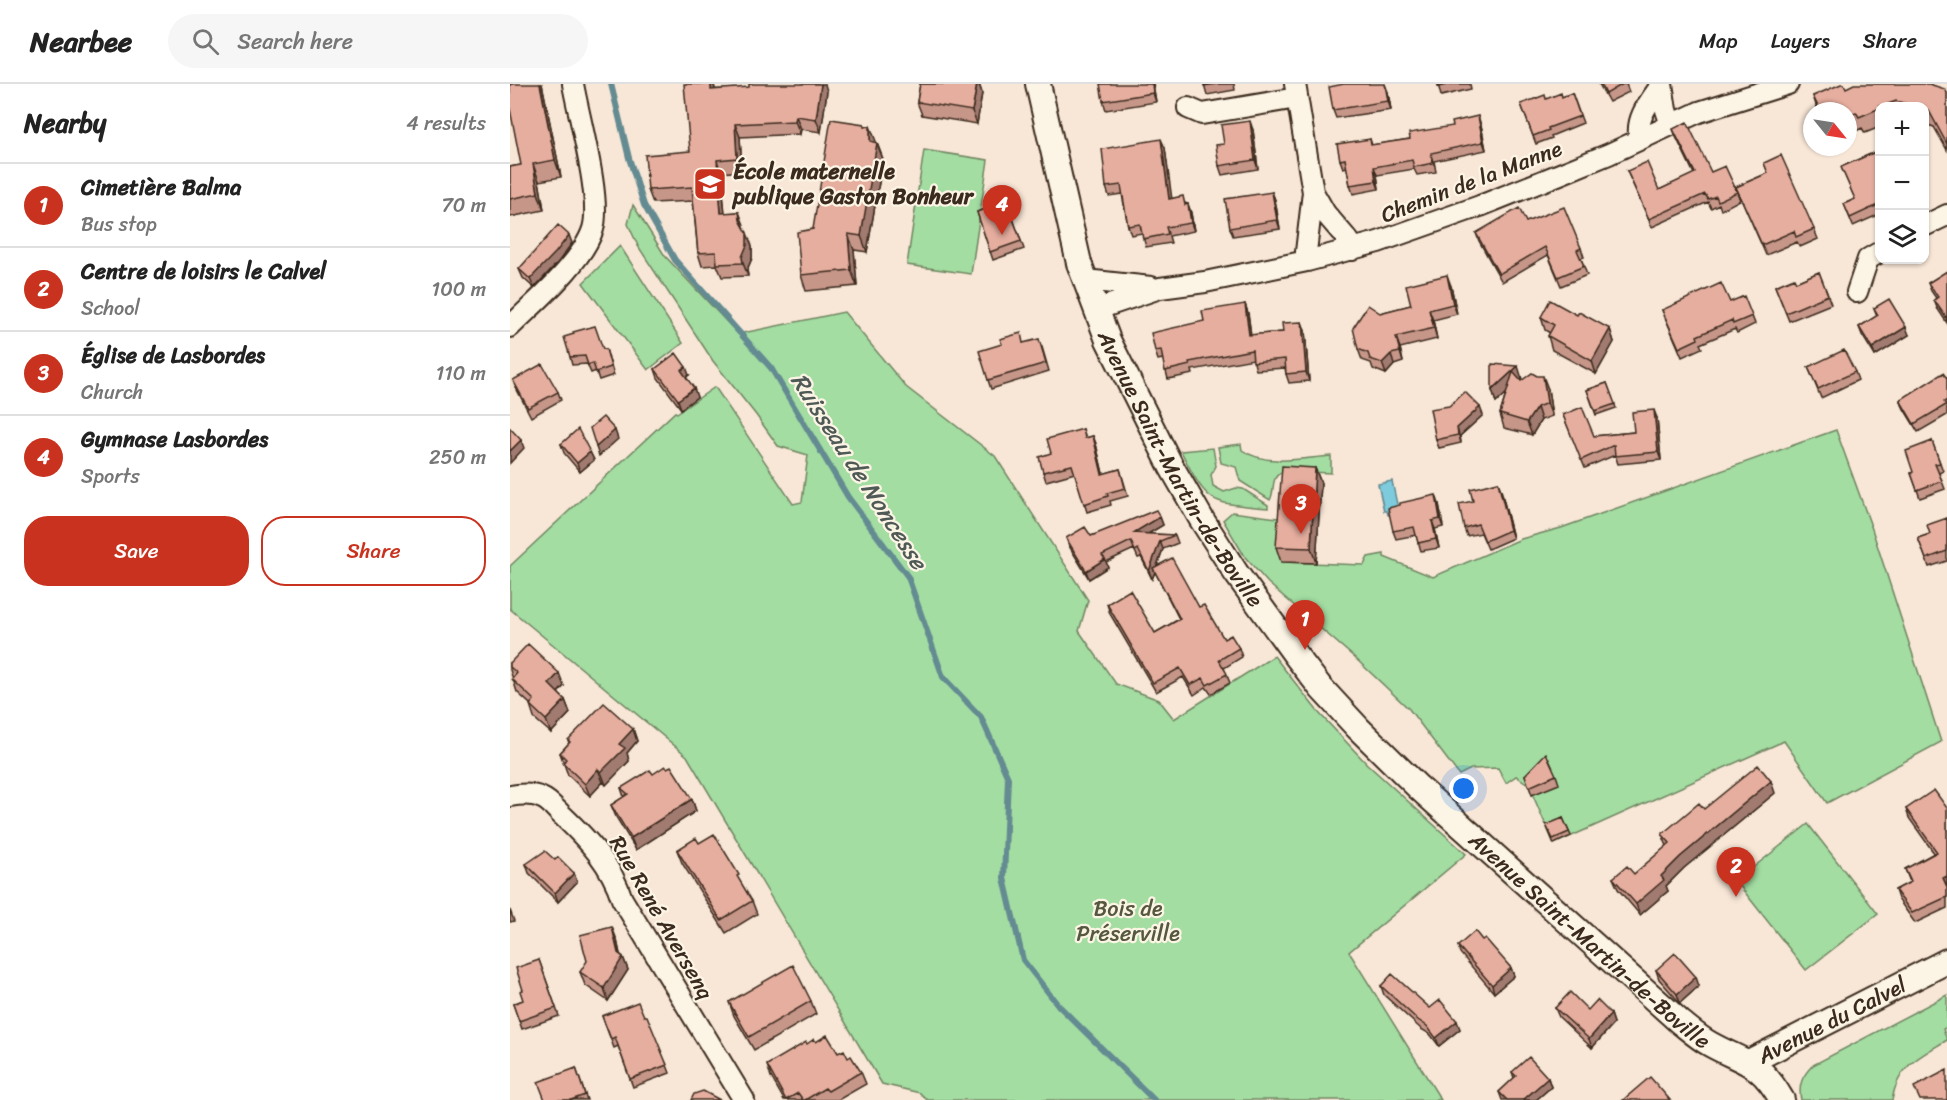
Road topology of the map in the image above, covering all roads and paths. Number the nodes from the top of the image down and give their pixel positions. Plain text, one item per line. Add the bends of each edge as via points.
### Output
1 (573, 84) edge
2 (1038, 84) edge
3 (1662, 84) edge
4 (1788, 84) edge
5 (1296, 91) edge
6 (1188, 108) dead end
7 (1671, 125) junction
8 (1640, 140) junction
9 (1313, 192) junction
10 (1947, 215) edge
11 (1929, 224) edge
12 (1352, 250) junction
13 (1875, 255) edge
14 (1307, 261) junction
15 (1085, 280) junction
16 (1160, 288) junction
17 (1857, 292) dead end
18 (1095, 310) junction
19 (510, 327) edge
20 (510, 796) edge
21 (1947, 961) edge
22 (1947, 976) edge
23 (1757, 1068) junction
24 (744, 1100) edge
25 (1782, 1100) edge

1 - 19 street via 596,210 592,230 574,261
2 - 15 street, Avenue Saint-Martin-de-Boville
3 - 7 street
3 - 8 street via 1640,120
4 - 7 street, Chemin de la Manne via 1699,112
5 - 6 street via 1202,114
5 - 9 street
7 - 8 street, Chemin de la Manne
8 - 12 street, Chemin de la Manne via 1480,206
9 - 12 street
9 - 14 street
10 - 11 street
12 - 14 street, Chemin de la Manne
13 - 17 street via 1868,259
14 - 16 street, Chemin de la Manne
15 - 16 street, Chemin de la Manne
15 - 18 street, Avenue Saint-Martin-de-Boville
16 - 18 street, Chemin de la Manne
18 - 23 street, Avenue Saint-Martin-de-Boville via 1202,520 1270,621 1339,709 1389,759 1680,1022 1709,1044
20 - 24 street, Rue René Aversenq via 543,798 593,845
21 - 23 street, Avenue du Calvel
22 - 23 street, Avenue du Calvel via 1797,1054
23 - 25 street via 1771,1080

